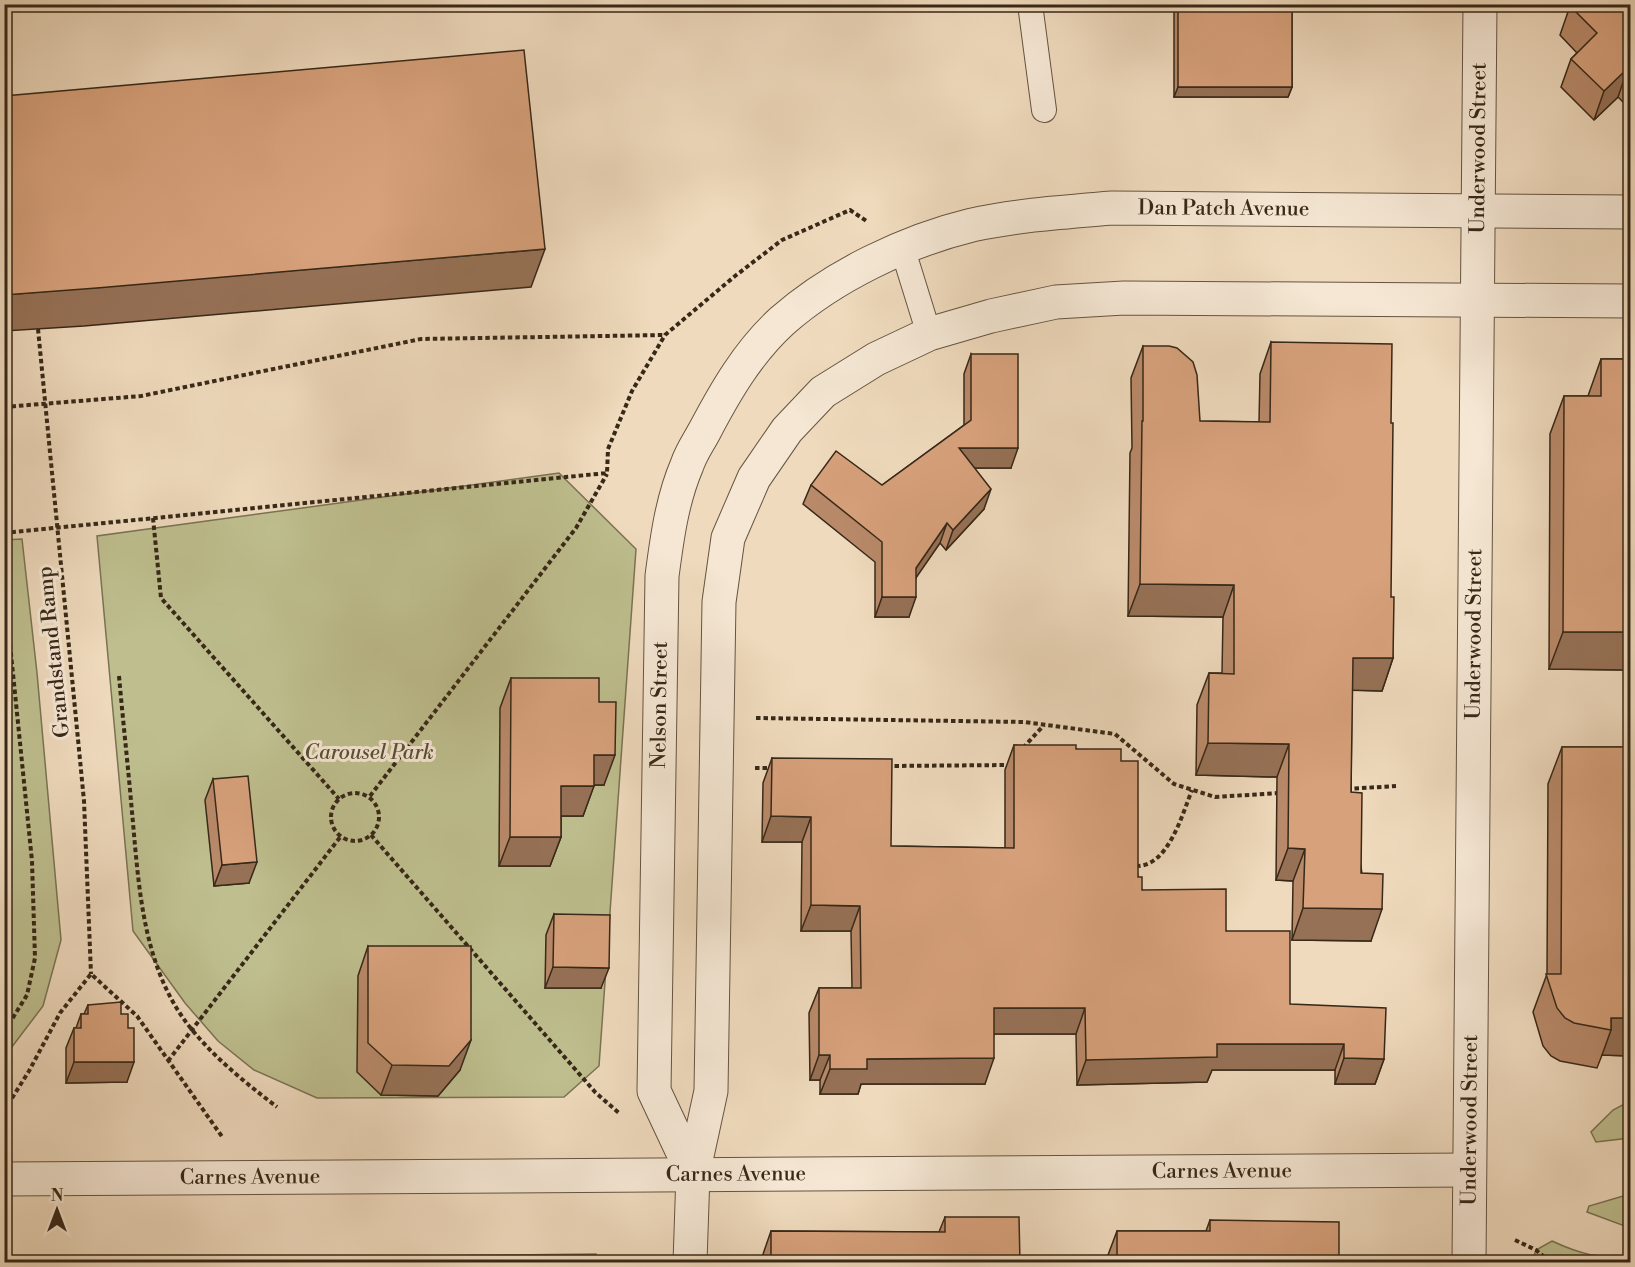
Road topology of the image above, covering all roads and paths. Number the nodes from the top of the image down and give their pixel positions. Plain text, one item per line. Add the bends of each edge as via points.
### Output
1 (1030, 4) edge
2 (1480, 4) edge
3 (1044, 110) dead end
4 (1477, 211) junction
5 (1630, 212) edge
6 (902, 247) junction
7 (831, 285) joint
8 (1478, 300) junction
9 (1630, 301) edge
10 (38, 329) edge
11 (929, 334) junction
12 (664, 335) junction
13 (4, 407) edge
14 (607, 473) junction
15 (153, 518) junction
16 (4, 533) edge
17 (4, 585) edge
18 (119, 676) dead end
19 (756, 718) dead end
20 (1044, 724) junction
21 (1023, 749) edge
22 (1016, 757) edge
23 (884, 766) edge
24 (754, 768) dead end
25 (778, 768) edge
26 (1396, 786) dead end
27 (1339, 789) edge
28 (1192, 790) junction
29 (1283, 793) dead end
30 (370, 796) junction
31 (339, 799) junction
32 (371, 835) junction
33 (340, 836) junction
34 (1134, 866) edge
35 (91, 974) junction
36 (192, 1030) junction
37 (4, 1032) edge
38 (168, 1061) junction
39 (278, 1107) dead end
40 (4, 1111) edge
41 (622, 1115) dead end
42 (1469, 1170) junction
43 (693, 1174) junction
44 (252, 1177) junction
45 (4, 1179) edge
46 (1515, 1240) dead end
47 (690, 1263) edge
48 (1469, 1263) edge
49 (1550, 1263) edge

1 - 3 lane
2 - 4 street, Underwood Street
4 - 5 street, Dan Patch Avenue
4 - 6 street, Dan Patch Avenue via 1112,208 1037,214 971,226
4 - 8 street, Underwood Street
6 - 7 street, Dan Patch Avenue
6 - 11 lane
6 - 12 path via 850,210 782,240
7 - 43 street, Nelson Street via 782,322 743,365 687,465 669,525 662,576 654,1091
8 - 9 street
8 - 11 street via 1124,298 1056,302
8 - 42 street, Underwood Street
10 - 35 path, Grandstand Ramp, bridge via 84,801
11 - 43 street, Nelson Street via 876,359 823,392 787,430 754,478 728,537 719,602 711,1091
12 - 13 path via 421,339 141,396
12 - 14 path via 632,391 609,449
14 - 15 path
14 - 30 path via 576,528
15 - 16 path
15 - 31 path via 161,597
17 - 37 path via 32,861 34,946 27,995
18 - 36 path via 139,888 152,955 169,995
19 - 20 path
20 - 21 path
20 - 28 path via 1115,734 1174,784
22 - 23 path via 1009,765
24 - 25 path
26 - 27 path
28 - 29 path via 1215,797
28 - 34 path via 1166,850 1145,866
30 - 31 path via 352,792
30 - 32 path via 379,811 379,822
31 - 33 path via 332,822
32 - 33 path via 358,841
32 - 41 path via 595,1092
33 - 36 path
35 - 38 path via 137,1016
35 - 40 path via 60,1013
36 - 38 path
36 - 39 path via 230,1070
38 - 44 path
42 - 43 street, Carnes Avenue
42 - 48 street, Underwood Street
43 - 44 street, Carnes Avenue
43 - 47 street, Nelson Street
44 - 45 street, Carnes Avenue
46 - 49 path via 1536,1250

